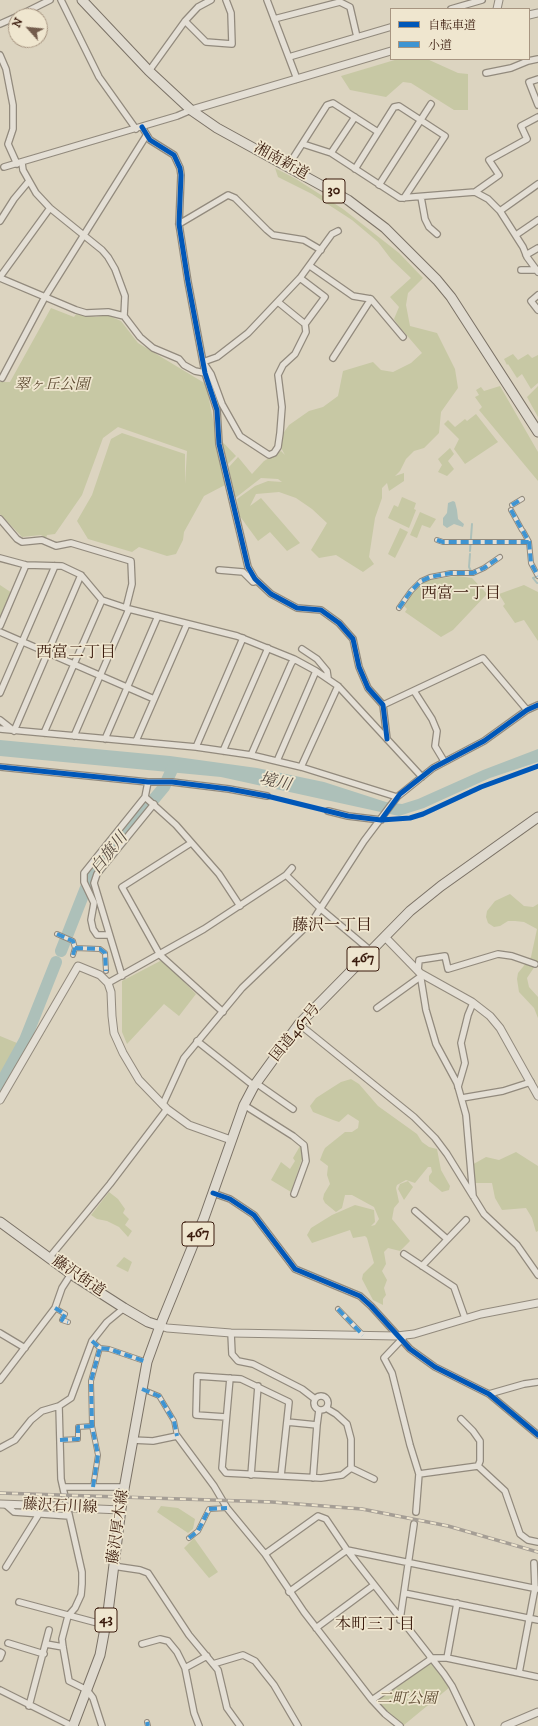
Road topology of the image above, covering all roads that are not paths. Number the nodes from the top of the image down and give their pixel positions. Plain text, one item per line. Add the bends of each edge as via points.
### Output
1 (50, 0) edge
2 (61, 0) edge
3 (82, 0) edge
4 (210, 0) edge
5 (226, 0) edge
6 (267, 0) edge
7 (482, 0) edge
8 (34, 8) edge
9 (454, 8) edge
10 (274, 20) junction
11 (185, 21) junction
12 (390, 27) edge
13 (357, 36) junction
14 (390, 52) edge
15 (0, 55) edge
16 (289, 57) junction
17 (526, 60) edge
18 (149, 71) junction
19 (486, 73) dead end
20 (297, 79) junction
21 (538, 79) edge
22 (430, 104) dead end
23 (538, 105) edge
24 (191, 110) junction
25 (355, 117) junction
26 (538, 117) edge
27 (420, 120) junction
28 (139, 128) junction
29 (378, 132) junction
30 (146, 136) junction
31 (302, 144) junction
32 (331, 153) junction
33 (19, 163) junction
34 (288, 166) junction
35 (4, 167) dead end
36 (355, 168) junction
37 (29, 181) junction
38 (538, 184) edge
39 (379, 185) junction
40 (475, 192) junction
41 (421, 197) junction
42 (404, 198) junction
43 (50, 208) junction
44 (500, 211) junction
45 (538, 220) edge
46 (0, 221) edge
47 (179, 224) junction
48 (338, 231) dead end
49 (436, 234) dead end
50 (84, 235) junction
51 (516, 235) junction
52 (538, 248) edge
53 (321, 250) junction
54 (526, 255) junction
55 (310, 266) junction
56 (521, 270) dead end
57 (537, 271) edge
58 (0, 277) edge
59 (300, 278) junction
60 (538, 295) edge
61 (45, 297) junction
62 (371, 300) junction
63 (278, 302) junction
64 (538, 310) edge
65 (124, 316) junction
66 (305, 324) junction
67 (403, 337) dead end
68 (333, 358) dead end
69 (203, 362) junction
70 (205, 373) junction
71 (2, 378) dead end
72 (538, 432) edge
73 (522, 499) dead end
74 (0, 519) edge
75 (437, 540) dead end
76 (528, 542) junction
77 (0, 558) edge
78 (500, 558) dead end
79 (26, 565) junction
80 (55, 566) junction
81 (219, 570) dead end
82 (81, 576) junction
83 (538, 576) edge
84 (257, 581) junction
85 (102, 600) junction
86 (128, 608) junction
87 (399, 608) dead end
88 (158, 616) junction
89 (187, 624) junction
90 (0, 626) edge
91 (0, 632) edge
92 (243, 638) junction
93 (22, 642) junction
94 (268, 648) junction
95 (302, 649) dead end
96 (48, 653) junction
97 (294, 660) junction
98 (74, 664) junction
99 (316, 671) junction
100 (100, 676) junction
101 (328, 678) junction
102 (338, 686) junction
103 (127, 687) junction
104 (414, 691) junction
105 (0, 693) edge
106 (154, 700) junction
107 (383, 705) junction
108 (538, 705) edge
109 (527, 710) junction
110 (0, 720) edge
111 (0, 729) edge
112 (14, 731) junction
113 (44, 733) junction
114 (74, 736) junction
115 (105, 739) junction
116 (387, 739) junction
117 (136, 741) junction
118 (196, 747) junction
119 (223, 751) junction
120 (250, 755) junction
121 (277, 760) junction
122 (444, 761) junction
123 (0, 767) edge
124 (301, 767) junction
125 (422, 777) junction
126 (148, 782) junction
127 (267, 796) dead end
128 (145, 797) junction
129 (395, 800) junction
130 (154, 804) junction
131 (328, 810) dead end
132 (538, 817) edge
133 (382, 818) junction
134 (191, 843) junction
135 (292, 868) dead end
136 (286, 875) junction
137 (240, 906) junction
138 (321, 909) junction
139 (57, 934) dead end
140 (109, 935) junction
141 (385, 937) junction
142 (75, 948) junction
143 (371, 951) junction
144 (73, 955) dead end
145 (160, 955) junction
146 (535, 964) dead end
147 (106, 971) dead end
148 (419, 974) junction
149 (122, 976) junction
150 (108, 983) junction
151 (473, 1003) junction
152 (377, 1008) dead end
153 (224, 1012) junction
154 (299, 1024) junction
155 (197, 1042) junction
156 (531, 1082) junction
157 (255, 1085) junction
158 (458, 1087) junction
159 (538, 1096) edge
160 (462, 1098) junction
161 (0, 1100) edge
162 (244, 1105) junction
163 (165, 1107) junction
164 (293, 1109) dead end
165 (231, 1140) junction
166 (213, 1193) junction
167 (294, 1194) dead end
168 (473, 1196) junction
169 (415, 1211) dead end
170 (466, 1220) dead end
171 (1, 1225) edge
172 (447, 1239) junction
173 (404, 1254) dead end
174 (49, 1258) junction
175 (422, 1266) junction
176 (71, 1274) junction
177 (538, 1275) edge
178 (538, 1303) edge
179 (55, 1308) junction
180 (124, 1308) junction
181 (338, 1309) dead end
182 (465, 1318) junction
183 (68, 1322) dead end
184 (160, 1326) junction
185 (0, 1333) edge
186 (231, 1333) junction
187 (363, 1335) junction
188 (402, 1337) junction
189 (92, 1341) junction
190 (25, 1348) junction
191 (100, 1348) junction
192 (147, 1362) junction
193 (230, 1378) junction
194 (0, 1380) edge
195 (538, 1382) edge
196 (258, 1386) junction
197 (142, 1388) junction
198 (489, 1394) junction
199 (315, 1399) junction
200 (60, 1406) junction
201 (326, 1408) junction
202 (319, 1410) junction
203 (226, 1417) junction
204 (461, 1418) dead end
205 (287, 1422) junction
206 (317, 1425) junction
207 (92, 1426) junction
208 (538, 1434) edge
209 (177, 1436) junction
210 (60, 1440) junction
211 (132, 1440) junction
212 (0, 1448) edge
213 (478, 1466) junction
214 (351, 1468) junction
215 (419, 1474) junction
216 (252, 1475) junction
217 (281, 1476) junction
218 (313, 1478) junction
219 (374, 1479) dead end
220 (63, 1487) junction
221 (93, 1487) junction
222 (124, 1488) junction
223 (3, 1504) edge
224 (121, 1506) junction
225 (227, 1508) junction
226 (416, 1512) dead end
227 (39, 1514) junction
228 (69, 1516) junction
229 (414, 1524) dead end
230 (189, 1538) dead end
231 (538, 1542) edge
232 (347, 1550) junction
233 (265, 1554) junction
234 (409, 1563) junction
235 (534, 1563) dead end
236 (114, 1566) junction
237 (6, 1567) dead end
238 (374, 1585) junction
239 (536, 1588) edge
240 (289, 1592) junction
241 (404, 1593) junction
242 (19, 1602) dead end
243 (457, 1603) junction
244 (68, 1616) junction
245 (529, 1619) junction
246 (400, 1620) junction
247 (538, 1620) edge
248 (106, 1625) junction
249 (316, 1628) junction
250 (49, 1630) dead end
251 (8, 1643) dead end
252 (46, 1644) junction
253 (142, 1644) dead end
254 (63, 1646) junction
255 (0, 1652) edge
256 (44, 1654) junction
257 (207, 1656) junction
258 (0, 1658) edge
259 (430, 1658) junction
260 (447, 1658) junction
261 (213, 1664) junction
262 (185, 1668) junction
263 (519, 1673) junction
264 (538, 1677) edge
265 (0, 1690) edge
266 (87, 1690) junction
267 (372, 1700) junction
268 (29, 1706) junction
269 (538, 1712) edge
270 (72, 1726) edge
271 (102, 1726) edge
272 (199, 1726) edge
273 (240, 1726) edge
274 (298, 1726) edge
275 (400, 1726) edge
276 (471, 1726) edge
277 (505, 1726) edge

1 - 8 street
2 - 28 street via 99,76
3 - 18 main road, 湘南新道 / 30
4 - 11 street via 198,7
5 - 11 street via 231,13 232,44 206,42
6 - 10 street
7 - 9 street
10 - 13 street via 340,2 350,7
10 - 16 street
11 - 18 street
12 - 13 street
13 - 16 street
14 - 20 street
15 - 33 street via 6,69 13,105 13,128 8,144
16 - 20 street
17 - 19 street via 510,68
18 - 24 main road, 湘南新道 / 30
20 - 24 street
21 - 23 street via 529,82
22 - 27 street
24 - 28 street
24 - 34 main road, 湘南新道 / 30 via 217,128
25 - 29 street
25 - 31 street via 333,103 327,105
25 - 32 street
26 - 40 street via 521,126 527,138 489,160 499,175
27 - 29 street via 399,106 394,107
27 - 39 street
27 - 42 street via 445,136
28 - 30 street
28 - 33 street
29 - 36 street
30 - 47 street via 174,155 178,161 181,175
30 - 50 street
31 - 32 street
31 - 34 street
32 - 36 street
33 - 35 street
33 - 37 street
34 - 72 main road, 湘南新道 / 30 via 364,211 385,228 437,280 467,319
36 - 39 street
37 - 43 street
37 - 46 street
38 - 44 street
39 - 42 street
40 - 41 street
40 - 44 street via 488,199
41 - 42 street
41 - 49 street via 425,219
43 - 50 street
43 - 58 street
44 - 51 street
45 - 51 street
47 - 53 street via 228,195 235,198 273,235 304,240
47 - 69 street
48 - 53 street via 332,234
50 - 61 street
50 - 65 street via 102,250 115,269 125,296
51 - 54 street
52 - 54 street
53 - 55 street
54 - 57 street
55 - 59 street
55 - 62 street via 353,296
56 - 57 street
58 - 61 street
59 - 63 street
59 - 66 street via 325,297
60 - 64 street via 531,301
61 - 65 street via 86,313 108,312
61 - 71 street
62 - 67 street
62 - 68 street
63 - 66 street
63 - 69 street via 231,348 218,357
65 - 70 street via 140,337 153,348 179,359 195,371
66 - 69 street via 306,332 300,345 278,375 282,407 280,433 278,447 269,455 240,436
69 - 70 street
70 - 84 street via 217,410 219,444 248,567
73 - 76 street via 511,508
74 - 86 street via 22,542 42,540 56,546 71,543 131,561 132,584
75 - 76 street
76 - 83 street via 531,563
77 - 79 street
78 - 87 street via 473,573 451,573 421,581
79 - 80 street
79 - 90 street
80 - 82 street via 62,566
80 - 93 street
81 - 84 street via 243,572 253,582
82 - 85 street
82 - 96 street
84 - 107 street via 283,602 297,608 321,610 339,623 353,640 359,667 368,688
85 - 86 street
85 - 98 street
86 - 88 street
86 - 100 street
88 - 89 street
88 - 103 street
89 - 92 street
89 - 106 street
91 - 93 street
92 - 94 street
92 - 118 street
93 - 96 street
93 - 105 street
94 - 97 street
94 - 119 street
95 - 101 street via 317,659 327,671
96 - 98 street
96 - 112 street
97 - 99 street
97 - 120 street
98 - 100 street
98 - 113 street
99 - 101 street
99 - 121 street
100 - 103 street
100 - 114 street
101 - 102 street
102 - 116 street
102 - 124 street
103 - 106 street
103 - 115 street
104 - 107 street
104 - 109 street via 483,658
104 - 122 street via 432,719 437,731 435,746
106 - 117 street
107 - 116 street
108 - 109 street
109 - 122 street via 484,741
110 - 112 street
111 - 112 street
112 - 113 street
113 - 114 street
114 - 115 street
115 - 117 street
116 - 125 street
117 - 118 street
118 - 119 street
119 - 120 street
120 - 121 street
121 - 124 street
122 - 125 street
123 - 126 street
124 - 129 street via 355,783
125 - 129 street
126 - 127 street via 229,788
126 - 128 street
128 - 130 street
128 - 140 street via 86,869 83,877 94,903 91,920 93,929 97,935
129 - 133 street
130 - 134 street
130 - 140 street via 97,874 94,883
131 - 133 street via 348,816
132 - 141 main road, 国道467号 / 467 via 441,886 410,911
133 - 138 street
134 - 137 street via 219,874
134 - 145 street via 122,887
135 - 136 street
136 - 137 street
136 - 138 street
137 - 145 street
138 - 143 street
138 - 153 street via 308,926 242,988
139 - 142 street via 73,941
140 - 149 street
141 - 143 main road, 国道467号 / 467
141 - 148 street
142 - 144 street
142 - 147 street via 100,949 105,953
143 - 154 main road, 国道467号 / 467
145 - 149 street
145 - 153 street
146 - 148 street via 498,954 448,969 445,956 419,960
148 - 151 street
148 - 152 street
148 - 158 street via 436,1044
149 - 150 street
150 - 161 street via 100,975 78,966
150 - 163 street via 114,1033 123,1053 139,1080
151 - 156 street via 490,1016 500,1028
151 - 158 street via 461,1043 465,1063
153 - 155 street
154 - 157 main road, 国道467号 / 467
154 - 168 street via 414,1117 447,1154
155 - 157 street
155 - 163 street via 180,1064
156 - 159 street
156 - 160 street via 502,1091
157 - 162 main road, 国道467号 / 467
157 - 164 street
158 - 160 street
160 - 168 street via 466,1115
162 - 165 main road, 国道467号 / 467
162 - 167 street via 304,1145 306,1161
163 - 165 street via 189,1125
163 - 174 street via 110,1184
165 - 166 main road, 国道467号 / 467
166 - 184 main road, 国道467号 / 467
166 - 188 street via 230,1199 254,1215 295,1269 360,1296
168 - 177 street via 484,1214 517,1245
169 - 172 street
170 - 172 street
171 - 174 main road, 藤沢街道
172 - 175 street
173 - 175 street
174 - 176 main road, 藤沢街道
175 - 182 street via 454,1287
176 - 179 street via 62,1288
176 - 180 main road, 藤沢街道
178 - 182 street
179 - 183 street via 65,1314 62,1320
179 - 190 street
180 - 184 main road, 藤沢街道
180 - 189 street via 107,1322
181 - 187 street
182 - 188 street
184 - 186 street
184 - 192 main road, 藤沢厚木線 / 43
185 - 190 street
186 - 187 street
186 - 199 street via 232,1354 238,1361 253,1364 302,1389
187 - 188 street
188 - 198 street via 410,1349 435,1367
188 - 215 street via 384,1358 392,1374
189 - 191 street
189 - 200 street via 71,1398
190 - 194 street
191 - 192 street
191 - 207 street via 91,1381
192 - 197 main road, 藤沢厚木線 / 43
193 - 196 street via 246,1380
193 - 203 street
193 - 203 street via 197,1376 196,1415
195 - 198 street
196 - 205 street via 289,1402
196 - 216 street
197 - 209 street via 159,1396 174,1421
197 - 211 main road, 藤沢厚木線 / 43
198 - 208 street
199 - 201 street via 319,1396 325,1398 328,1404
199 - 202 street via 314,1406
200 - 210 street
200 - 212 street via 42,1411 15,1440
201 - 202 street
201 - 214 street via 347,1424 351,1439
202 - 206 street
203 - 216 street via 222,1468 226,1473
204 - 213 street via 479,1439
205 - 206 street
205 - 217 street
206 - 218 street
207 - 210 street via 78,1427 78,1439
207 - 221 street via 98,1455
209 - 211 street via 153,1441
209 - 225 street
210 - 220 street
211 - 222 main road, 藤沢厚木線 / 43
213 - 215 street
213 - 231 street via 505,1491 520,1534 528,1540
214 - 218 street via 342,1475
214 - 219 street
215 - 226 street
216 - 217 street
217 - 218 street
220 - 221 street
220 - 228 street
221 - 222 street
222 - 224 main road, 藤沢厚木線 / 43, bridge
223 - 224 street, 藤沢石川線, bridge via 75,1508
223 - 227 street via 14,1512
224 - 236 main road, 藤沢厚木線 / 43
225 - 230 street via 208,1509 198,1531
225 - 233 street
227 - 228 street
227 - 237 street
228 - 244 street via 82,1572 82,1595
229 - 234 street
232 - 233 street via 326,1519 318,1516
232 - 234 street
232 - 238 street
232 - 240 street
233 - 240 street
234 - 239 street
234 - 241 street
235 - 239 street
236 - 248 main road, 藤沢厚木線 / 43
236 - 257 street via 148,1573 189,1635
238 - 246 street
238 - 249 street
239 - 245 street
240 - 249 street
241 - 243 street
241 - 246 street
242 - 244 street
243 - 245 street
243 - 260 street
244 - 248 street
244 - 254 street via 62,1639
245 - 247 street
245 - 263 street
246 - 259 street
248 - 266 main road, 藤沢厚木線 / 43 via 100,1655
249 - 267 street
250 - 252 street
251 - 256 street
252 - 254 street
252 - 256 street
253 - 262 street via 160,1639 168,1641
254 - 266 street via 69,1681
255 - 258 street
256 - 268 street
257 - 261 street
257 - 262 street
259 - 260 street
259 - 267 street
259 - 276 street via 452,1686
260 - 263 street
261 - 273 street via 220,1677 227,1708
261 - 274 street via 237,1655 252,1658 274,1685
262 - 272 street
263 - 264 street
265 - 268 street
266 - 270 main road, 藤沢厚木線 / 43
266 - 271 street via 93,1698
267 - 275 street
268 - 270 street
269 - 277 street

